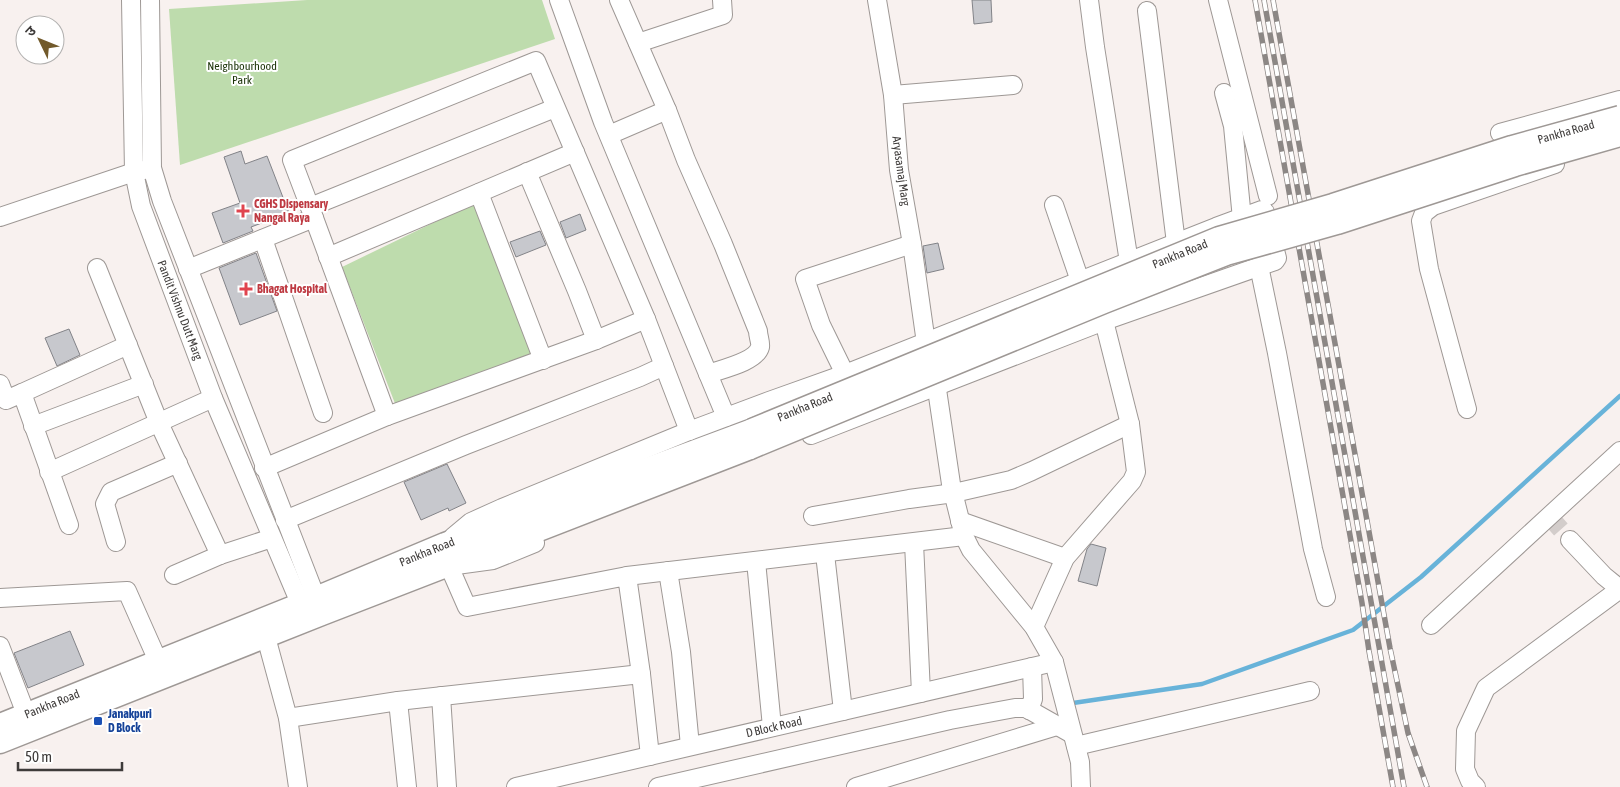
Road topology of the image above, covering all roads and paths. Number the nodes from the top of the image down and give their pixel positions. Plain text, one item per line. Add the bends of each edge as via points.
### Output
1 (131, 0) edge
2 (150, 0) edge
3 (559, 0) edge
4 (619, 0) edge
5 (722, 0) edge
6 (877, 0) edge
7 (1089, 0) edge
8 (1218, 0) edge
9 (1147, 11) dead end
10 (638, 43) junction
11 (1013, 85) dead end
12 (1224, 93) dead end
13 (893, 94) junction
14 (1620, 100) edge
15 (556, 108) junction
16 (667, 110) junction
17 (1620, 117) edge
18 (1500, 133) dead end
19 (608, 135) junction
20 (1620, 135) edge
21 (1620, 145) edge
22 (574, 152) junction
23 (152, 168) junction
24 (134, 172) junction
25 (527, 172) junction
26 (479, 193) junction
27 (1268, 196) dead end
28 (1054, 205) dead end
29 (312, 213) junction
30 (0, 217) edge
31 (1242, 219) junction
32 (263, 239) junction
33 (1176, 243) junction
34 (912, 244) junction
35 (328, 257) junction
36 (1128, 262) junction
37 (1260, 266) junction
38 (97, 268) dead end
39 (188, 269) junction
40 (1080, 281) junction
41 (646, 319) junction
42 (1104, 321) junction
43 (596, 340) junction
44 (928, 342) junction
45 (128, 345) junction
46 (542, 360) junction
47 (664, 366) junction
48 (708, 374) junction
49 (845, 374) junction
50 (0, 384) edge
51 (144, 384) junction
52 (936, 385) junction
53 (22, 393) junction
54 (213, 398) junction
55 (1467, 409) dead end
56 (323, 413) dead end
57 (387, 416) junction
58 (726, 417) junction
59 (159, 423) junction
60 (1130, 424) junction
61 (34, 426) junction
62 (689, 432) junction
63 (751, 438) junction
64 (1620, 451) edge
65 (178, 464) junction
66 (264, 468) junction
67 (49, 472) junction
68 (954, 493) junction
69 (814, 516) dead end
70 (285, 520) junction
71 (69, 525) dead end
72 (962, 529) junction
73 (272, 538) junction
74 (1570, 540) tunnel mouth
75 (116, 542) dead end
76 (914, 543) junction
77 (825, 554) junction
78 (220, 555) junction
79 (447, 555) junction
80 (1065, 558) junction
81 (756, 561) junction
82 (668, 571) junction
83 (174, 575) dead end
84 (627, 576) junction
85 (1620, 589) edge
86 (1326, 596) dead end
87 (0, 598) edge
88 (311, 609) junction
89 (1431, 625) dead end
90 (1034, 626) junction
91 (266, 637) junction
92 (1, 652) edge
93 (158, 661) junction
94 (1054, 662) junction
95 (1032, 667) junction
96 (640, 674) junction
97 (1310, 691) dead end
98 (921, 693) junction
99 (442, 696) junction
100 (398, 701) junction
101 (844, 710) junction
102 (1029, 710) junction
103 (26, 714) junction
104 (288, 718) junction
105 (0, 725) edge
106 (772, 727) junction
107 (1069, 735) junction
108 (0, 742) edge
109 (690, 746) junction
110 (650, 756) junction
111 (864, 786) edge
112 (298, 787) edge
113 (407, 787) edge
114 (447, 787) edge
115 (516, 787) edge
116 (658, 787) edge
117 (1081, 787) edge
118 (1476, 787) edge

1 - 24 street, Pandit Vishnu Dutt Marg
2 - 23 street, Pandit Vishnu Dutt Marg
3 - 19 street
4 - 10 street
5 - 10 street via 722,15
6 - 13 street, Aryasamaj Marg
7 - 36 street
8 - 27 street
9 - 33 street
10 - 16 street
11 - 13 street
12 - 31 street via 1233,126
13 - 34 street, Aryasamaj Marg via 899,170
14 - 18 street
15 - 22 street
15 - 29 street
15 - 29 street via 536,61 292,160
16 - 19 street
16 - 48 street via 758,331 760,346 755,355
17 - 63 main road, Pankha Road, bridge via 1219,238
19 - 48 street
20 - 63 main road, Pankha Road, bridge via 1226,254
21 - 55 street via 1463,195 1432,206 1424,213 1420,221 1429,269
22 - 25 street
22 - 41 street
23 - 24 street
23 - 39 street, Pandit Vishnu Dutt Marg
24 - 30 street
24 - 54 street, Pandit Vishnu Dutt Marg via 141,206
25 - 26 street
25 - 43 street
26 - 35 street
26 - 46 street
28 - 40 street
29 - 32 street
29 - 35 street
31 - 33 street
31 - 37 street via 1262,210 1265,212 1277,258
32 - 39 street
32 - 56 street
33 - 36 street
34 - 44 street, Aryasamaj Marg
34 - 49 street via 805,279 821,325
35 - 57 street
36 - 40 street
37 - 42 street
37 - 86 street via 1312,550
38 - 45 street
39 - 66 street, Pandit Vishnu Dutt Marg
40 - 44 street
41 - 43 street
41 - 47 street
42 - 52 street
42 - 60 street
43 - 46 street
44 - 49 street
44 - 52 street, Aryasamaj Marg
45 - 51 street
45 - 53 street
46 - 57 street
47 - 62 street
47 - 70 street
48 - 58 street
49 - 58 street
50 - 53 street via 6,400
51 - 59 street
51 - 61 street
52 - 68 street, Aryasamaj Marg
52 - 79 street via 493,560
53 - 61 street
54 - 59 street
54 - 73 street, Pandit Vishnu Dutt Marg
57 - 66 street
58 - 62 street
59 - 65 street
59 - 67 street
60 - 68 street via 1011,480
60 - 80 street via 1136,472 1132,481
61 - 67 street
62 - 79 street via 471,522
63 - 79 main road, Pankha Road
64 - 89 street
65 - 75 street via 111,492 105,504
65 - 78 street
66 - 70 street, Pandit Vishnu Dutt Marg
67 - 71 street
68 - 69 street
68 - 72 street, Aryasamaj Marg
70 - 88 street, Pandit Vishnu Dutt Marg via 310,579
72 - 76 street
72 - 80 street
72 - 90 street, Aryasamaj Marg via 971,550
73 - 78 street
73 - 88 street, Pandit Vishnu Dutt Marg
74 - 85 street
76 - 77 street
76 - 98 street
77 - 81 street
77 - 101 street
78 - 83 street
79 - 84 street via 467,607
79 - 88 main road, Pankha Road
80 - 90 street
81 - 82 street
81 - 106 street
82 - 84 street
82 - 109 street via 681,652
84 - 96 street
85 - 118 street via 1486,688 1466,731 1465,769
87 - 93 street via 127,591
88 - 91 main road, Pankha Road
88 - 93 main road, Pankha Road
90 - 94 street, Aryasamaj Marg
91 - 104 street
91 - 108 main road, Pankha Road
92 - 103 street
93 - 103 main road, Pankha Road
94 - 95 street, D Block Road
94 - 107 street, Aryasamaj Marg
95 - 98 street, D Block Road
95 - 102 street via 1033,699
96 - 99 street
96 - 110 street
97 - 107 street
98 - 101 street, D Block Road
99 - 100 street
99 - 114 street
100 - 104 street
100 - 113 street
101 - 106 street, D Block Road
102 - 107 street
102 - 116 street via 1015,708 950,720
103 - 105 main road, Pankha Road
104 - 112 street
106 - 109 street, D Block Road
107 - 111 street
107 - 117 street, Aryasamaj Marg via 1080,762
109 - 110 street, D Block Road
110 - 115 street, D Block Road

